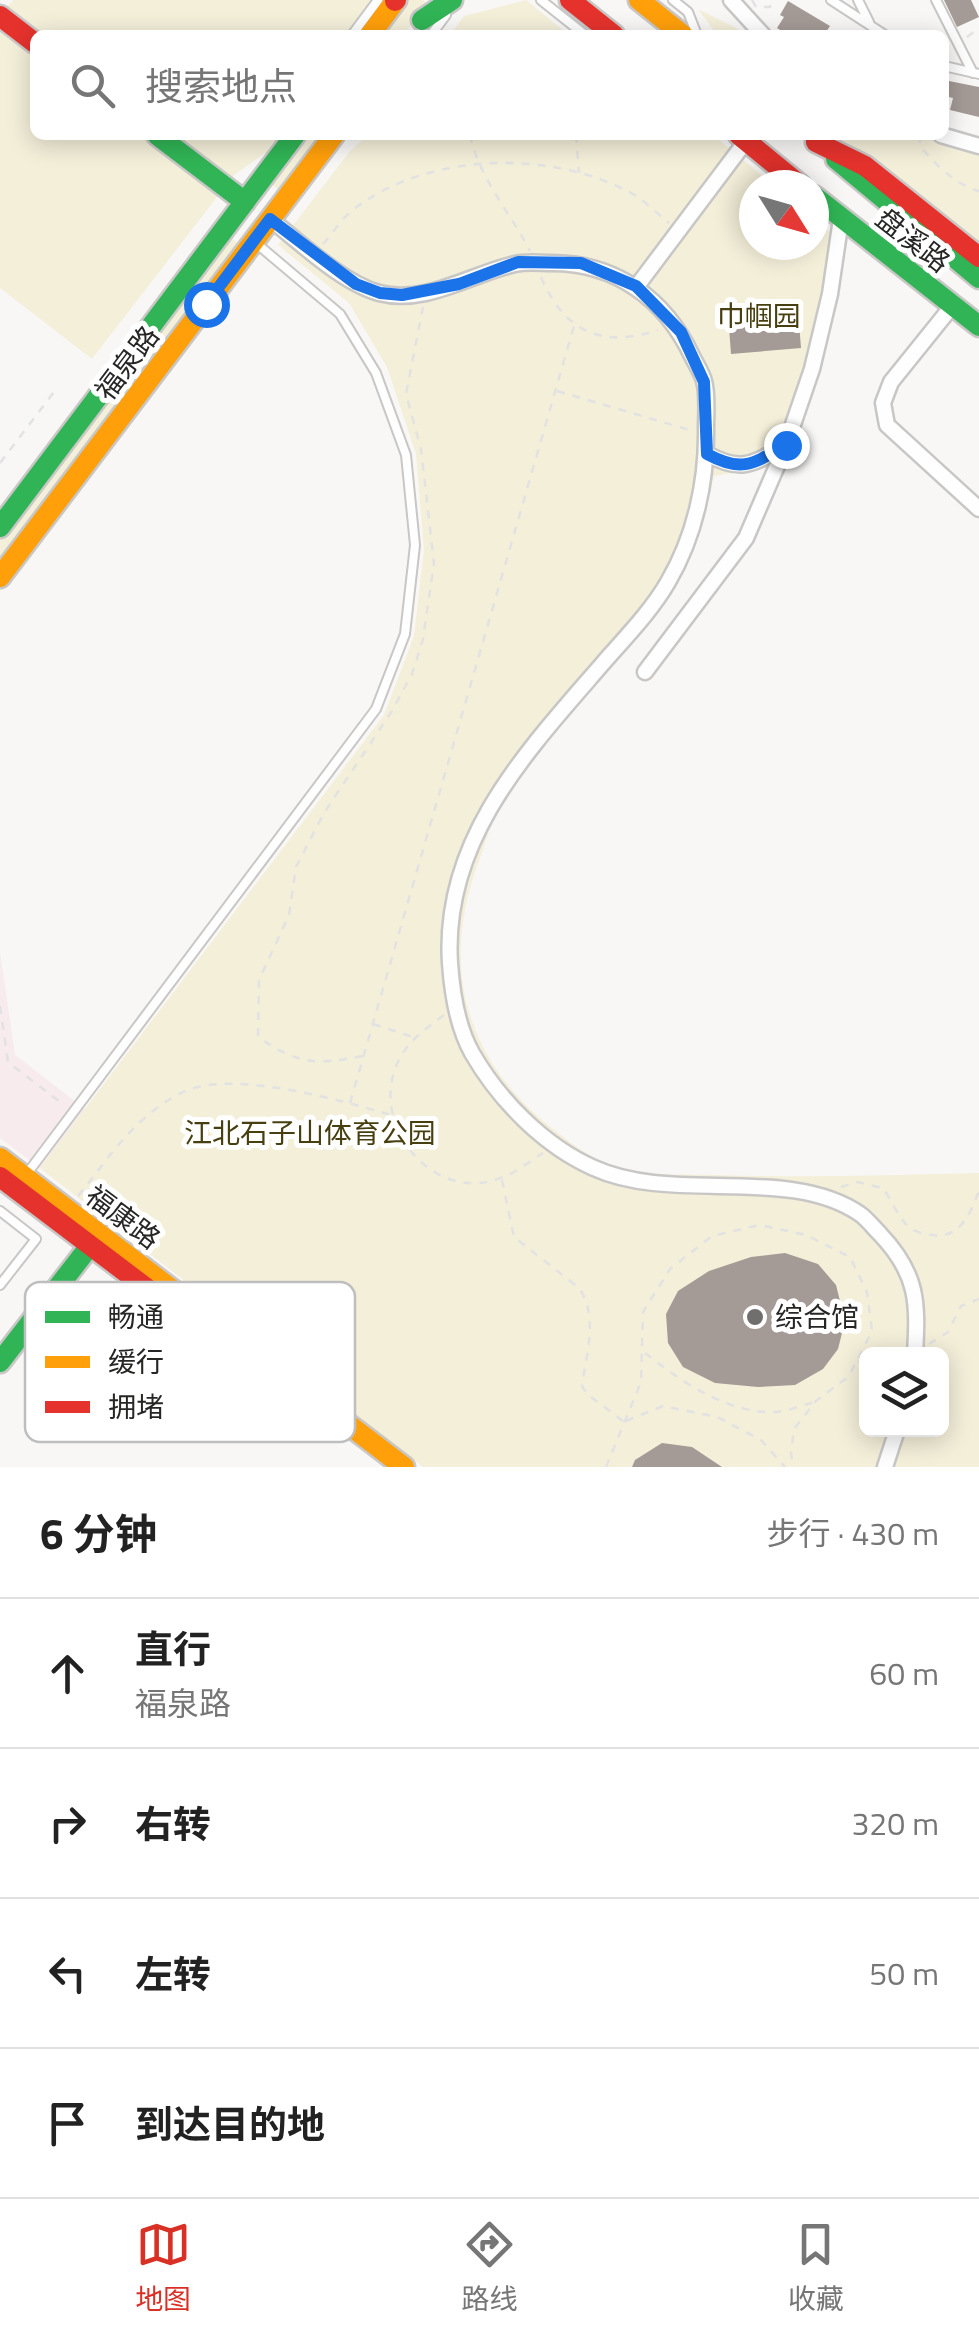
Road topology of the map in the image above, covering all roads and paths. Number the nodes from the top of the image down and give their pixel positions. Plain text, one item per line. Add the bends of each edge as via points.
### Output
1 (378, 0) edge
2 (396, 0) edge
3 (455, 0) edge
4 (540, 0) edge
5 (570, 0) edge
6 (673, 0) edge
7 (732, 0) edge
8 (752, 0) edge
9 (774, 0) edge
10 (830, 0) edge
11 (858, 0) edge
12 (936, 0) edge
13 (640, 2) edge
14 (0, 16) edge
15 (427, 16) edge
16 (584, 17) edge
17 (871, 26) junction
18 (979, 28) edge
19 (356, 30) edge
20 (374, 30) edge
21 (606, 30) edge
22 (676, 30) edge
23 (694, 30) edge
24 (759, 30) edge
25 (877, 30) edge
26 (30, 39) edge
27 (958, 44) junction
28 (949, 67) edge
29 (976, 73) edge
30 (949, 137) edge
31 (164, 140) edge
32 (292, 140) edge
33 (330, 140) edge
34 (471, 140) edge
35 (576, 140) edge
36 (741, 140) edge
37 (744, 140) edge
38 (813, 140) edge
39 (814, 140) edge
40 (920, 140) edge
41 (979, 146) edge
42 (476, 163) junction
43 (781, 170) edge
44 (579, 174) junction
45 (979, 191) edge
46 (246, 202) junction
47 (829, 208) edge
48 (841, 218) junction
49 (270, 219) junction
50 (678, 230) junction
51 (254, 241) junction
52 (315, 254) junction
53 (979, 257) edge
54 (536, 263) junction
55 (979, 278) edge
56 (636, 286) junction
57 (181, 287) junction
58 (206, 304) junction
59 (953, 306) junction
60 (674, 324) junction
61 (574, 326) junction
62 (979, 326) edge
63 (57, 388) dead end
64 (556, 390) junction
65 (706, 435) junction
66 (786, 445) junction
67 (707, 454) junction
68 (0, 462) edge
69 (979, 508) edge
70 (0, 527) edge
71 (0, 577) edge
72 (645, 672) dead end
73 (0, 1006) edge
74 (455, 1006) junction
75 (372, 1024) junction
76 (415, 1037) junction
77 (350, 1103) junction
78 (74, 1112) junction
79 (391, 1114) junction
80 (557, 1145) junction
81 (0, 1158) edge
82 (0, 1176) edge
83 (501, 1178) junction
84 (26, 1186) junction
85 (979, 1191) edge
86 (816, 1196) junction
87 (77, 1197) dead end
88 (0, 1211) edge
89 (9, 1218) junction
90 (90, 1236) junction
91 (51, 1282) edge
92 (57, 1282) edge
93 (148, 1282) edge
94 (153, 1282) edge
95 (0, 1286) edge
96 (979, 1300) edge
97 (25, 1313) edge
98 (25, 1327) edge
99 (0, 1342) edge
100 (915, 1347) edge
101 (924, 1347) edge
102 (643, 1352) junction
103 (857, 1361) joint
104 (0, 1362) edge
105 (816, 1402) junction
106 (625, 1422) junction
107 (355, 1431) edge
108 (894, 1437) edge
109 (350, 1442) edge
110 (382, 1467) edge
111 (404, 1467) edge
112 (606, 1467) edge
113 (785, 1467) edge
114 (793, 1467) edge
115 (884, 1467) edge

1 - 19 lane
2 - 20 main road
3 - 15 main road
4 - 16 lane
5 - 16 main road
6 - 23 lane via 688,12
7 - 24 street
8 - 9 path via 763,9
10 - 17 lane
11 - 17 lane
12 - 27 lane
13 - 22 main road
14 - 26 main road
16 - 21 main road
17 - 25 lane
18 - 27 path
27 - 29 lane
28 - 29 lane
30 - 41 street
31 - 46 main road
32 - 46 main road, 福泉路
33 - 49 main road, 福泉路
34 - 42 path
35 - 44 path
36 - 50 street
37 - 43 main road
38 - 55 main road, 盘溪路
39 - 53 main road via 865,166
40 - 45 path via 930,159
42 - 44 path via 544,164
42 - 52 path via 399,182 352,210
42 - 54 path
44 - 50 path via 635,196
46 - 57 main road, 福泉路
47 - 48 main road, 盘溪路
48 - 59 main road, 盘溪路
48 - 66 street via 812,370
49 - 51 main road, 福泉路
49 - 52 street
50 - 56 street
51 - 58 main road, 福泉路
51 - 78 lane via 340,314 376,374 406,455 414,545 406,634 376,709
52 - 54 street via 356,284 402,295 459,284 518,262
54 - 56 street via 581,263
54 - 61 path via 556,306
56 - 60 street
57 - 58 main road via 202,289
57 - 70 main road, 福泉路
58 - 71 main road, 福泉路
59 - 62 main road, 盘溪路
59 - 69 street via 891,382 883,403 888,425
60 - 61 path via 619,338
60 - 65 street via 704,382
61 - 64 path
63 - 68 path
64 - 65 path
64 - 75 path
65 - 67 street
66 - 67 street via 729,466
66 - 72 street via 746,538
67 - 74 street via 696,516 668,582 489,806 458,875 448,939
73 - 78 path via 8,1062
74 - 76 path
74 - 80 street via 470,1049 497,1091
75 - 76 path
75 - 77 path
76 - 79 path via 398,1060
77 - 79 path
77 - 87 path via 254,1085 188,1090 137,1125
78 - 84 lane
79 - 83 path via 420,1163 445,1178
80 - 83 path
80 - 86 street via 628,1178
81 - 90 main road, 福康路
82 - 84 main road, 福康路
83 - 106 path via 514,1237 586,1298 591,1324 582,1386
84 - 89 lane
84 - 90 main road, 福康路
85 - 86 path via 960,1228 942,1237 920,1234 904,1222 883,1188 856,1182
86 - 100 street via 860,1214 895,1250 916,1290
88 - 89 lane
89 - 95 lane via 36,1238
90 - 91 main road
90 - 92 main road
90 - 93 main road, 福康路
90 - 94 main road, 福康路
96 - 101 path via 961,1306 948,1332
97 - 99 main road
98 - 104 main road
102 - 103 path via 643,1312 670,1270 712,1236 760,1225 806,1235 850,1257 867,1292 872,1331
102 - 105 path via 722,1402 774,1412
102 - 106 path via 641,1382
103 - 105 path
105 - 114 path via 794,1429
106 - 112 path
106 - 113 path via 663,1406 717,1417 761,1440
107 - 111 main road, 福康路
108 - 115 street
109 - 110 main road, 福康路

